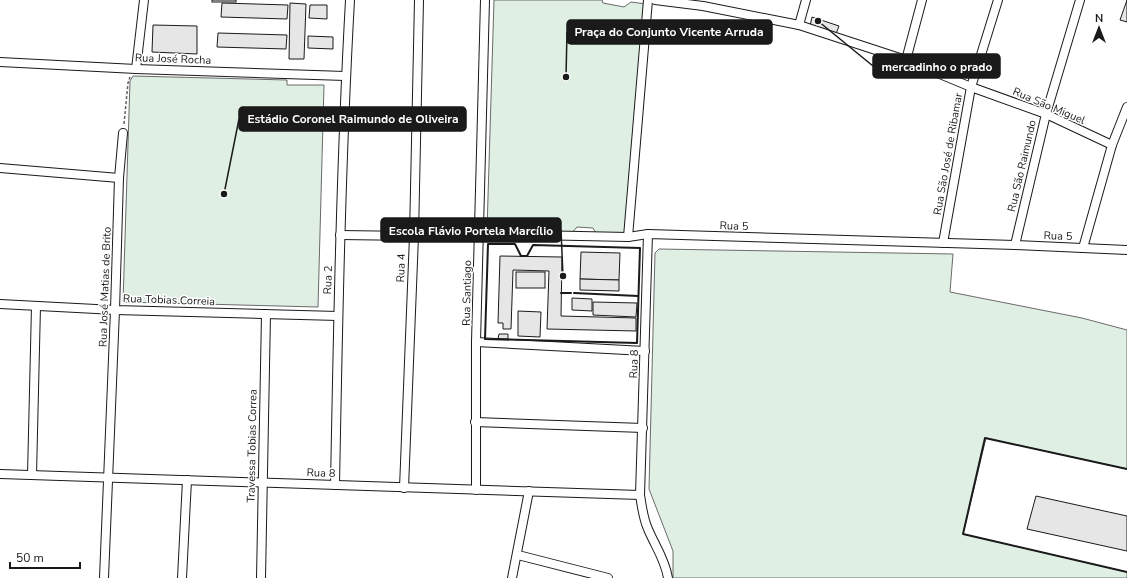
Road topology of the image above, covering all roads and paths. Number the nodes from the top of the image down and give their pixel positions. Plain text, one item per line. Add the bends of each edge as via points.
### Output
1 (144, 0) edge
2 (350, 0) edge
3 (419, 0) edge
4 (485, 0) edge
5 (648, 0) edge
6 (655, 0) edge
7 (806, 0) edge
8 (922, 0) edge
9 (998, 0) edge
10 (1080, 0) edge
11 (703, 3) edge
12 (799, 25) junction
13 (906, 60) junction
14 (0, 62) edge
15 (136, 69) junction
16 (346, 76) junction
17 (971, 87) junction
18 (1127, 107) edge
19 (1046, 114) junction
20 (123, 133) joint
21 (1112, 145) junction
22 (0, 168) edge
23 (119, 178) junction
24 (479, 234) junction
25 (648, 234) junction
26 (340, 235) junction
27 (414, 236) junction
28 (628, 238) junction
29 (943, 243) junction
30 (1015, 245) junction
31 (1082, 248) junction
32 (1127, 250) edge
33 (0, 304) edge
34 (36, 306) junction
35 (115, 310) junction
36 (266, 314) junction
37 (338, 316) junction
38 (476, 342) junction
39 (645, 351) junction
40 (475, 422) junction
41 (643, 428) junction
42 (0, 474) edge
43 (32, 475) junction
44 (108, 478) junction
45 (187, 480) junction
46 (262, 482) junction
47 (335, 485) junction
48 (404, 488) junction
49 (476, 490) junction
50 (529, 491) junction
51 (640, 495) junction
52 (518, 555) junction
53 (104, 578) edge
54 (182, 578) edge
55 (261, 578) edge
56 (512, 578) edge
57 (608, 578) edge
58 (668, 578) edge

1 - 15 street
2 - 16 street, Rua 2
3 - 27 street, Rua 4
4 - 24 street, Rua Santiago
5 - 28 street
6 - 11 street, Rua São Miguel
7 - 12 street
8 - 13 street
9 - 17 street, Rua São José de Ribamar
10 - 19 street, Rua São Raimundo
11 - 12 street, Rua São Miguel
12 - 13 street, Rua São Miguel
13 - 17 street, Rua São Miguel
14 - 15 street, Rua José Rocha
15 - 16 street, Rua José Rocha
15 - 20 path via 128,83
16 - 26 street, Rua 2
17 - 19 street, Rua São Miguel
17 - 29 street, Rua São José de Ribamar
18 - 21 street
19 - 21 street, Rua São Miguel
19 - 30 street, Rua São Raimundo
20 - 23 street, Rua José Matias de Brito
21 - 31 street
22 - 23 street
23 - 35 street, Rua José Matias de Brito
24 - 27 street, Rua 5
24 - 28 street, Rua 5
24 - 38 street, Rua Santiago
25 - 28 street, Rua 5
25 - 29 street, Rua 5
25 - 39 street, Rua 8
26 - 27 street, Rua 5
26 - 37 street, Rua 2
27 - 48 street, Rua 4
29 - 30 street, Rua 5
30 - 31 street, Rua 5
31 - 32 street, Rua 5
33 - 34 street, Rua Tobias Correia
34 - 35 street, Rua Tobias Correia
34 - 43 street
35 - 36 street, Rua Tobias Correia
35 - 44 street, Rua José Matias de Brito
36 - 37 street, Rua Tobias Correia
36 - 46 street, Travessa Tobias Correa
37 - 47 street, Rua 2
38 - 39 street
38 - 40 street, Rua Santiago
39 - 41 street, Rua 8
40 - 41 street
40 - 49 street, Rua Santiago
41 - 51 street, Rua 8
42 - 43 street, Rua 8
43 - 44 street, Rua 8
44 - 45 street, Rua 8
44 - 53 street, Rua José Matias de Brito
45 - 46 street, Rua 8
45 - 54 street
46 - 47 street, Rua 8
46 - 55 street, Travessa Tobias Correa
47 - 48 street, Rua 8
48 - 49 street, Rua 8
49 - 50 street, Rua 8
50 - 51 street, Rua 8
50 - 52 street
51 - 58 street, Rua 8 via 642,514 661,553
52 - 56 street
52 - 57 street

